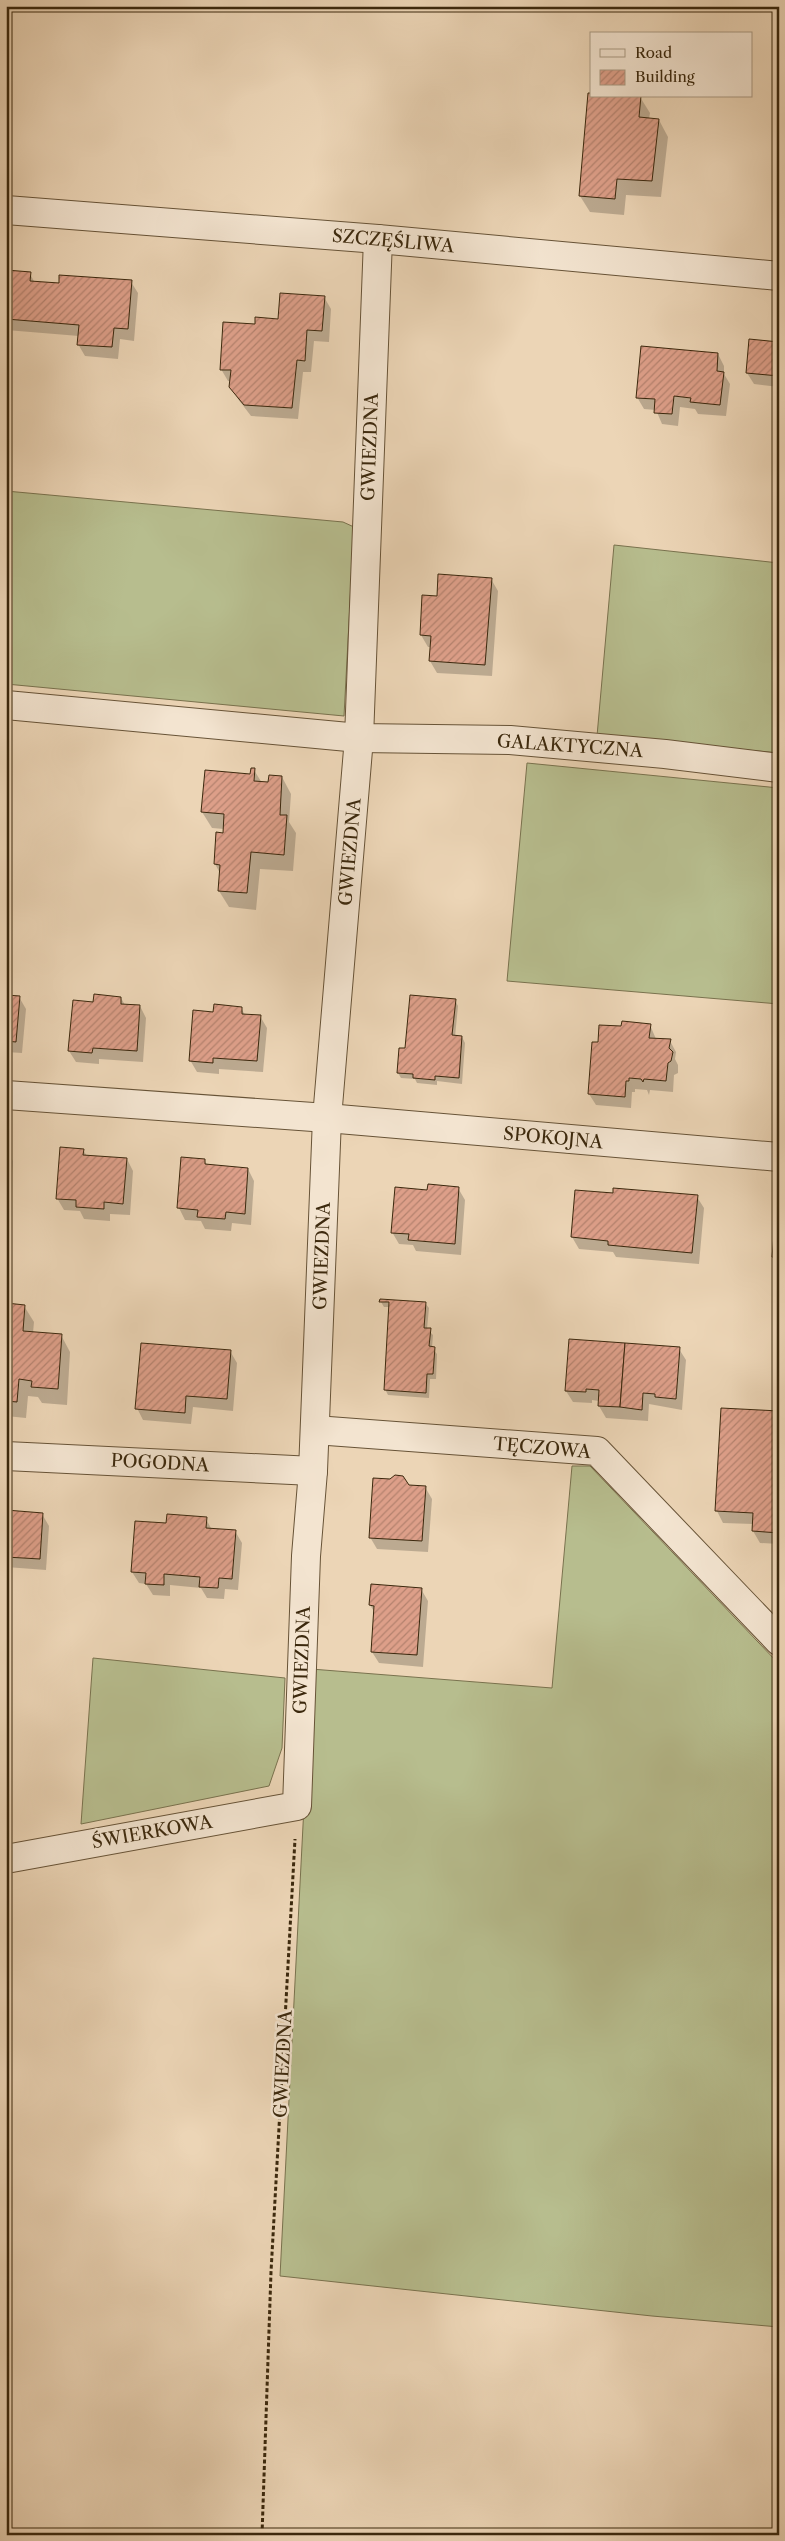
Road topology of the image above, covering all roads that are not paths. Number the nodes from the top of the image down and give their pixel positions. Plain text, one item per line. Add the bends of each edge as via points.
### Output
1 (6, 210) edge
2 (378, 239) junction
3 (779, 276) edge
4 (6, 706) edge
5 (360, 738) junction
6 (779, 768) edge
7 (6, 1095) edge
8 (328, 1118) junction
9 (779, 1157) edge
10 (315, 1430) junction
11 (6, 1456) edge
12 (313, 1471) junction
13 (779, 1641) edge
14 (297, 1806) joint
15 (6, 1858) edge

1 - 2 street, SZCZĘŚLIWA
2 - 3 street, SZCZĘŚLIWA
2 - 5 street, GWIEZDNA
4 - 5 street, GALAKTYCZNA
5 - 6 street, GALAKTYCZNA via 510,740
5 - 8 street, GWIEZDNA
7 - 8 street, SPOKOJNA
8 - 9 street, SPOKOJNA
8 - 10 street, GWIEZDNA
10 - 12 street, GWIEZDNA
10 - 13 street, TĘCZOWA via 597,1451
11 - 12 street, POGODNA
12 - 14 street, GWIEZDNA via 306,1556
14 - 15 street, ŚWIERKOWA

